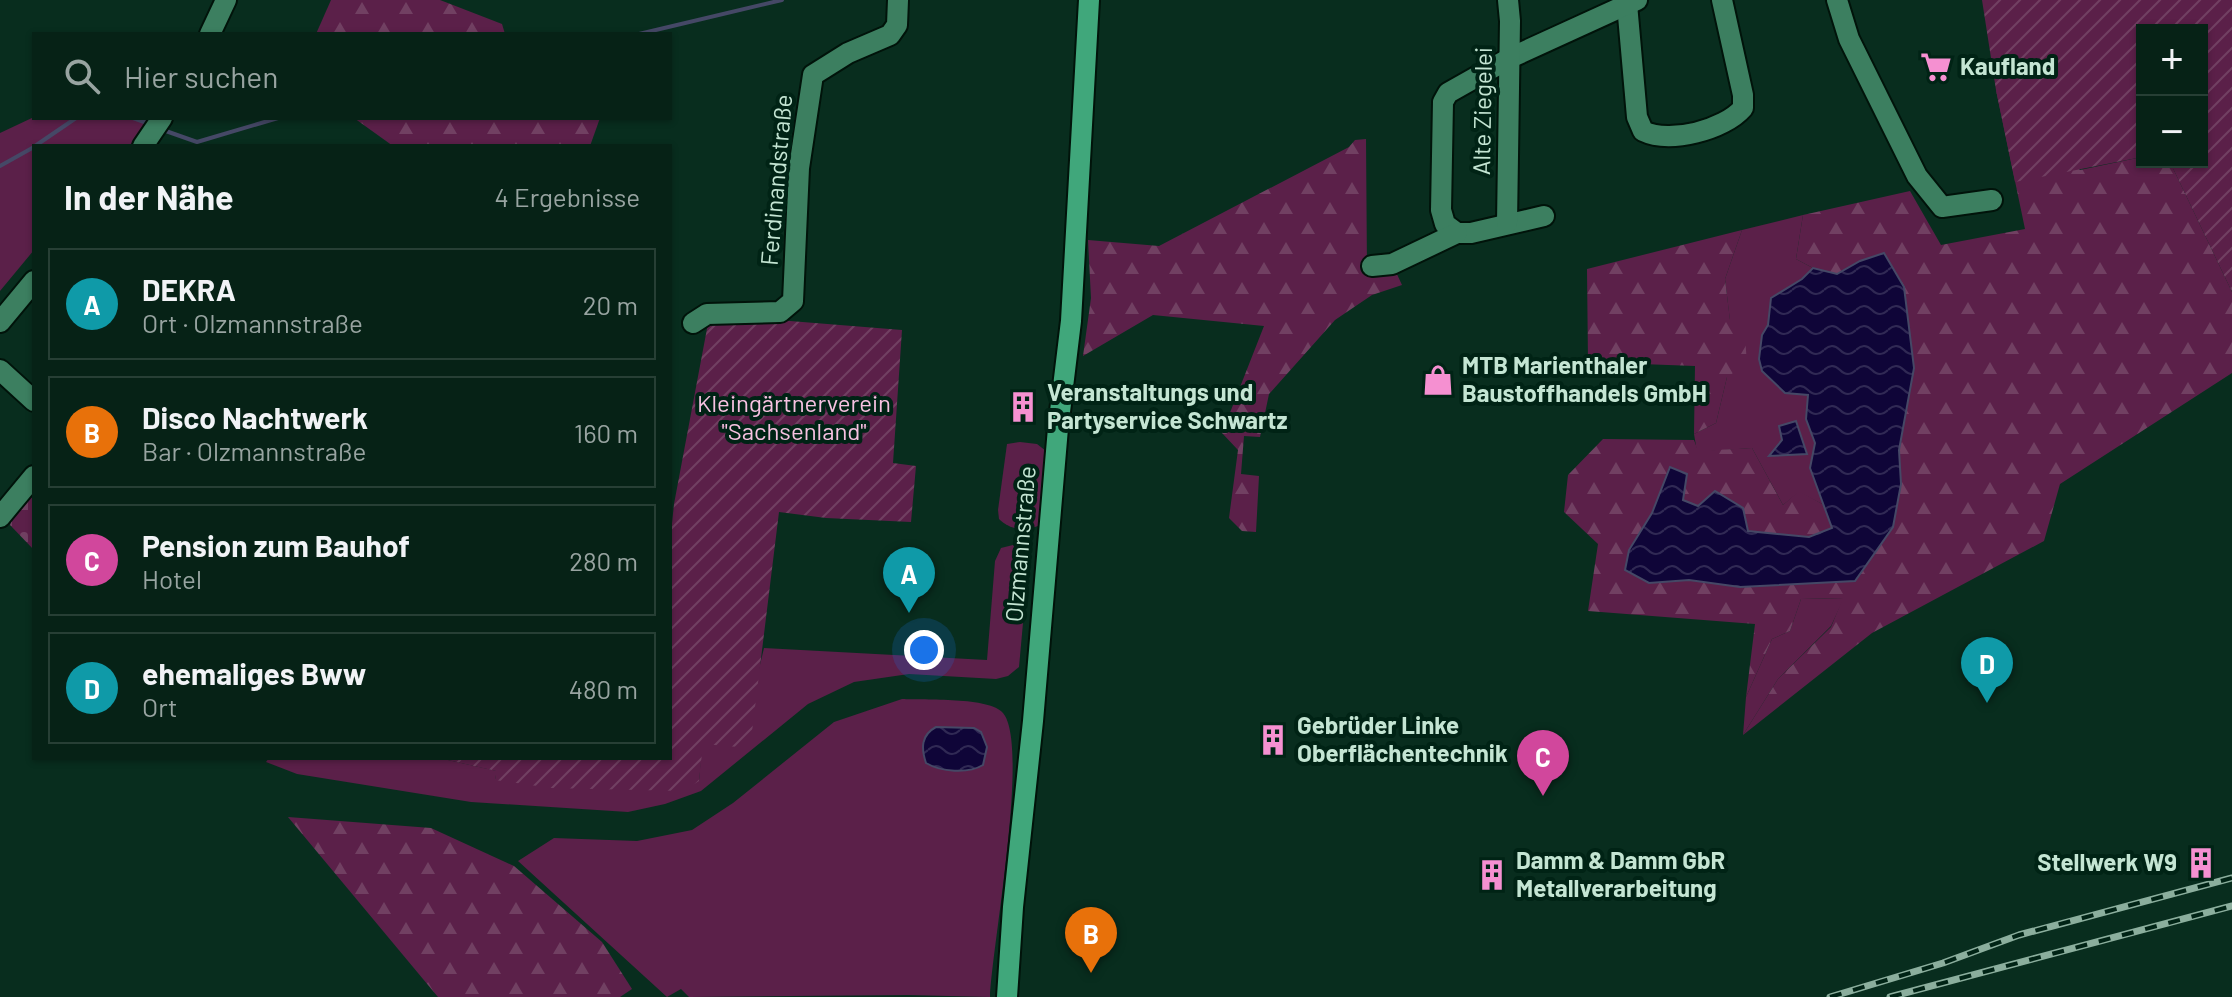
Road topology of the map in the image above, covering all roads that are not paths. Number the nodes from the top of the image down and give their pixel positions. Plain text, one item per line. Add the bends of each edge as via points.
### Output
1 (226, 0) edge
2 (898, 0) edge
3 (1089, 0) edge
4 (1508, 0) edge
5 (1722, 0) edge
6 (1837, 0) edge
7 (1632, 2) edge
8 (211, 32) edge
9 (1510, 58) junction
10 (161, 120) edge
11 (145, 143) edge
12 (1992, 200) dead end
13 (1544, 216) dead end
14 (1507, 223) junction
15 (1457, 233) junction
16 (1372, 266) dead end
17 (32, 283) edge
18 (0, 322) edge
19 (693, 323) dead end
20 (0, 370) edge
21 (32, 399) edge
22 (32, 478) edge
23 (0, 517) edge
24 (1007, 997) edge

1 - 8 street
2 - 19 street, Ferdinandstraße via 897,25 890,35 813,75 799,168 793,301 780,312 707,314
3 - 24 main road, Olzmannstraße via 1071,321
4 - 9 street, Alte Ziegelei
5 - 7 street via 1743,108 1733,120 1705,130 1656,137 1643,131 1637,117
6 - 12 street via 1849,39 1917,176 1942,207
7 - 9 street
9 - 14 street, Alte Ziegelei
9 - 15 street, Alte Ziegelei via 1448,93 1443,102 1441,210 1445,224
10 - 11 street
13 - 14 street
14 - 15 street
15 - 16 street via 1392,264
17 - 18 street
20 - 21 street
22 - 23 street

